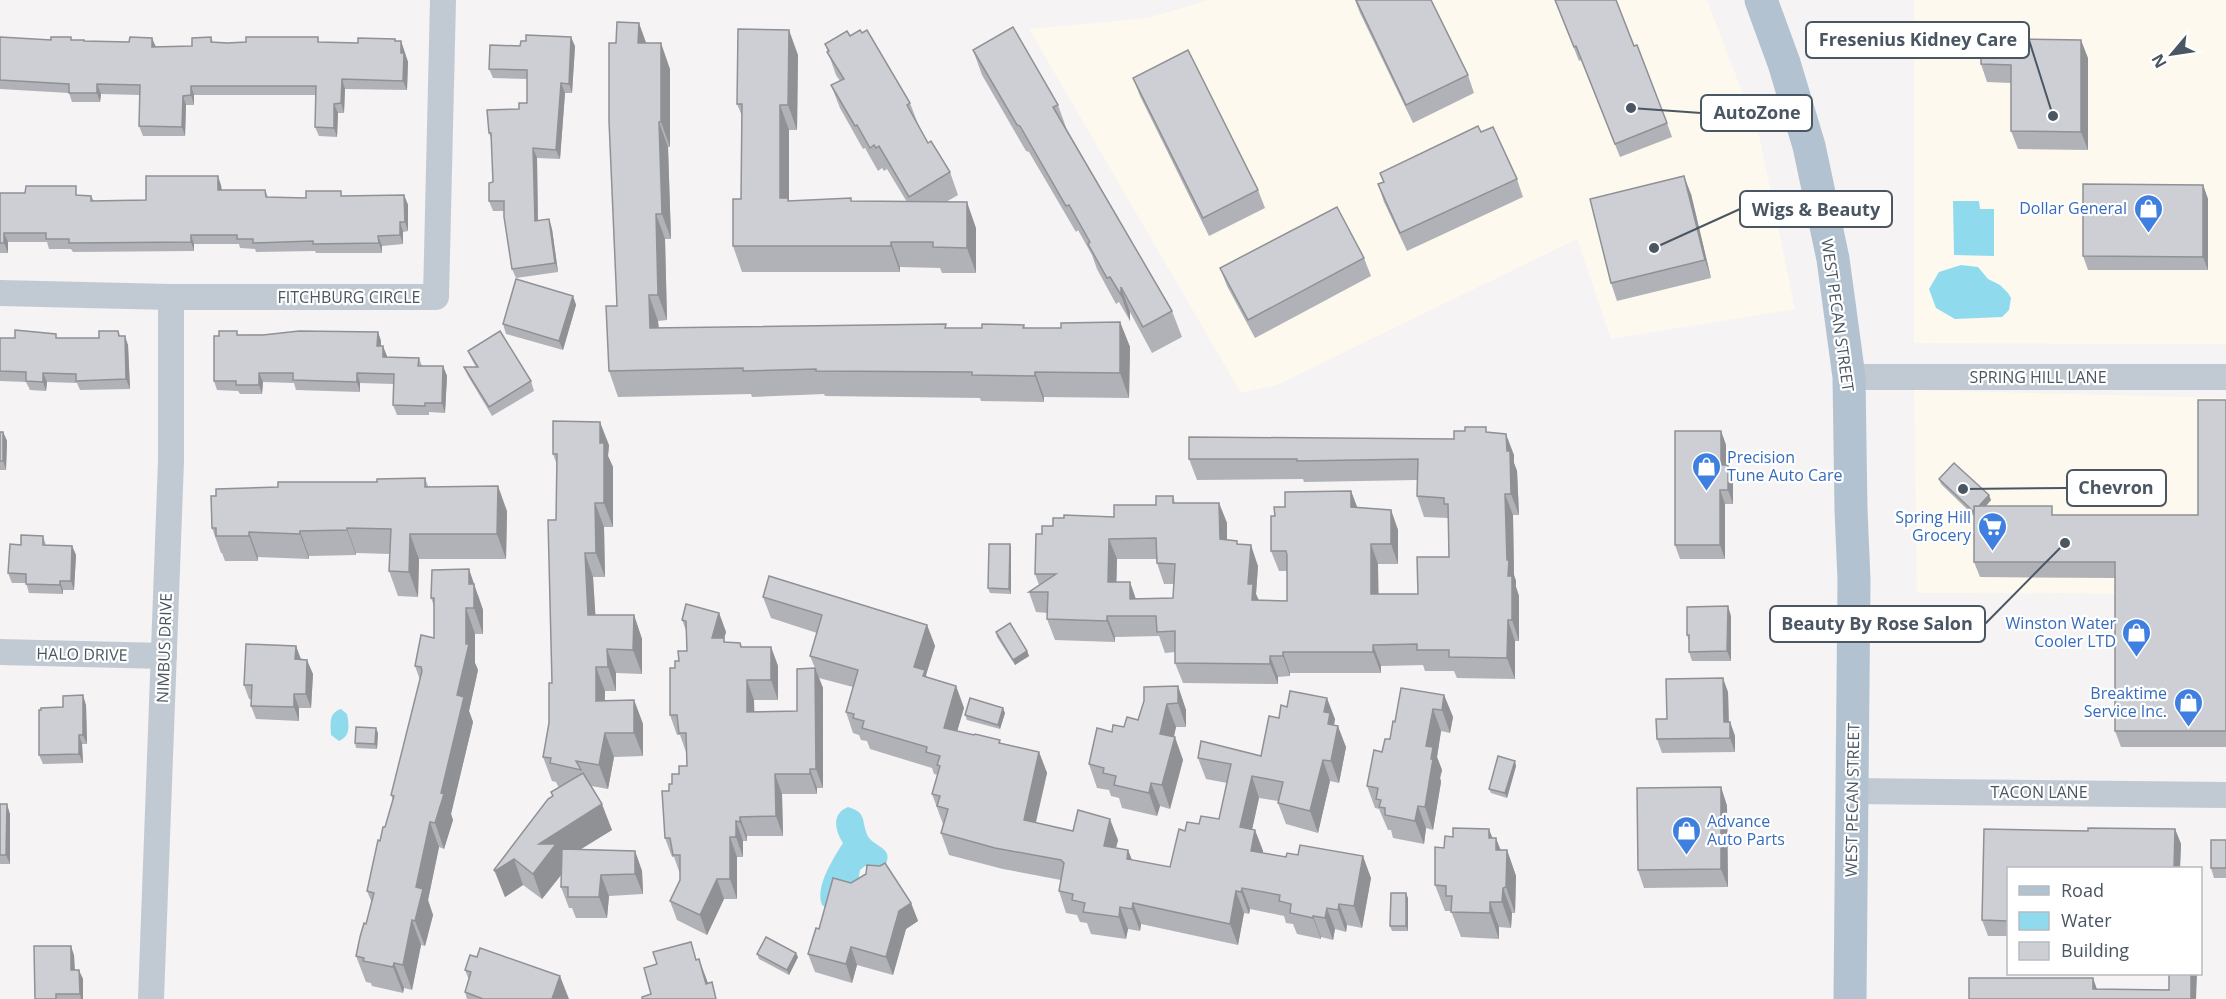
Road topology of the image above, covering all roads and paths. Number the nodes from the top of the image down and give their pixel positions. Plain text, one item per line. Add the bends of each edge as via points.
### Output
1 (443, 0) edge
2 (1761, 0) edge
3 (0, 293) edge
4 (171, 297) junction
5 (1850, 377) junction
6 (2226, 377) edge
7 (0, 652) edge
8 (164, 656) junction
9 (1853, 791) junction
10 (2226, 795) edge
11 (151, 999) edge
12 (1850, 999) edge

1 - 4 street, FITCHBURG CIRCLE via 436,297
2 - 5 main road, WEST PECAN STREET via 1809,146 1833,259
3 - 4 street, FITCHBURG CIRCLE
4 - 8 street, NIMBUS DRIVE via 171,461
5 - 6 street, SPRING HILL LANE
5 - 9 main road, WEST PECAN STREET
7 - 8 street, HALO DRIVE
8 - 11 street, NIMBUS DRIVE
9 - 10 street, TACON LANE
9 - 12 main road, WEST PECAN STREET

